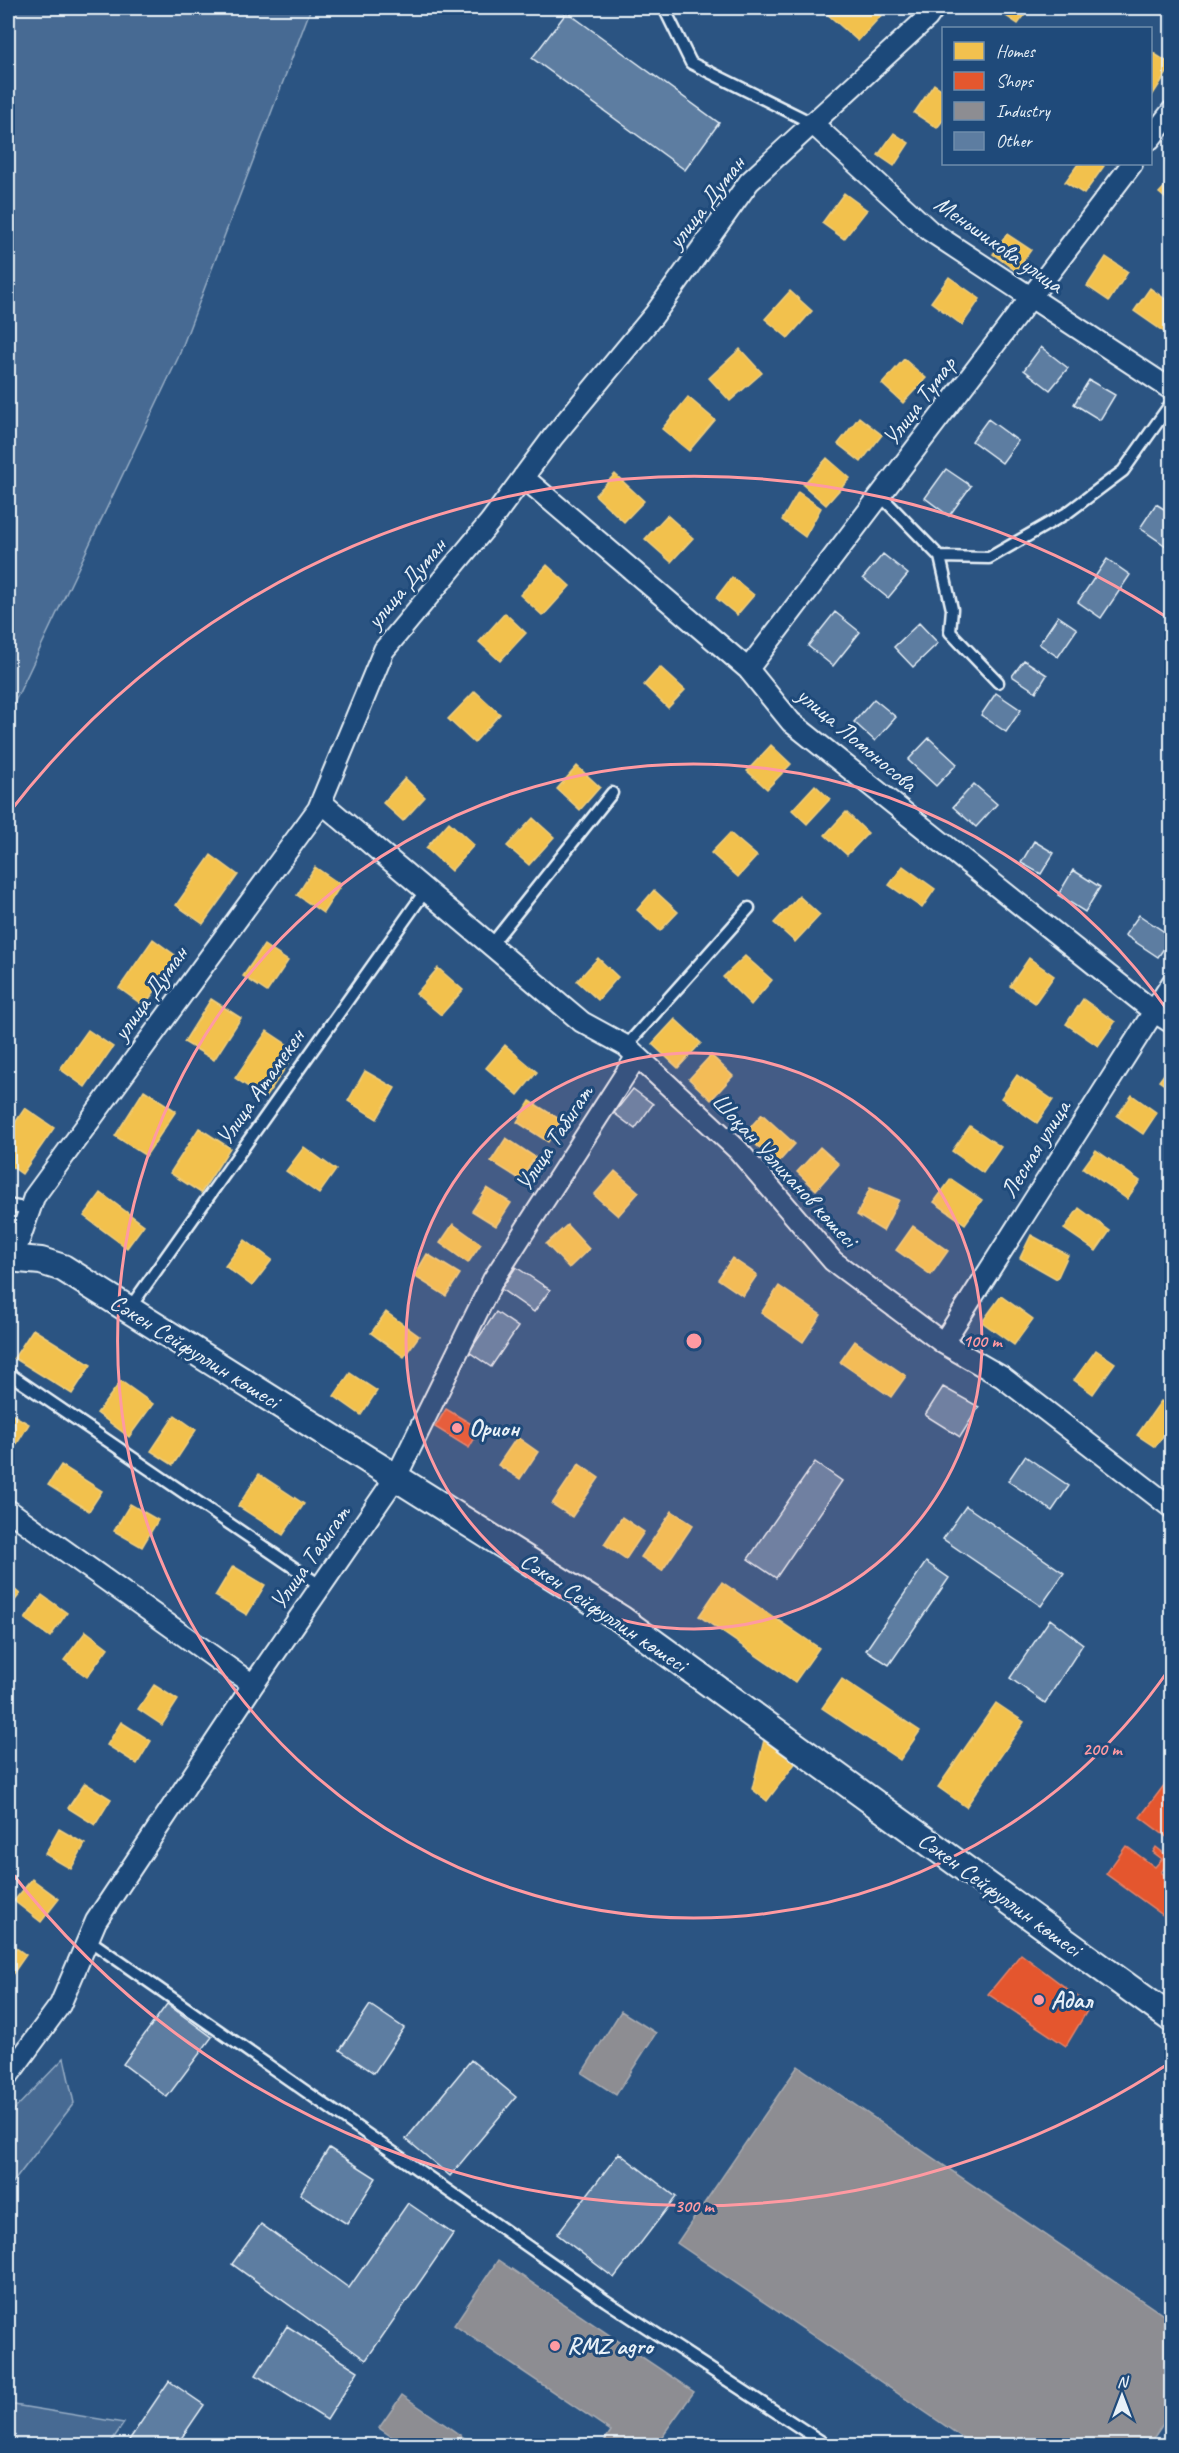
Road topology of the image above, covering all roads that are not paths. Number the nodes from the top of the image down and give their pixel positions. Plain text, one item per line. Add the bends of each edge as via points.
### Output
1 (664, 8) edge
2 (934, 8) edge
3 (1172, 111) edge
4 (812, 123) junction
5 (1152, 136) edge
6 (1131, 165) edge
7 (1030, 297) junction
8 (1172, 390) edge
9 (1172, 402) edge
10 (523, 477) junction
11 (880, 495) junction
12 (940, 557) junction
13 (748, 669) junction
14 (998, 682) dead end
15 (612, 793) dead end
16 (321, 802) junction
17 (426, 890) junction
18 (749, 908) dead end
19 (491, 945) junction
20 (1172, 983) edge
21 (1153, 1011) junction
22 (1172, 1023) edge
23 (632, 1051) junction
24 (8, 1205) edge
25 (29, 1209) junction
26 (10, 1258) edge
27 (129, 1309) junction
28 (943, 1342) junction
29 (8, 1373) edge
30 (396, 1477) junction
31 (1172, 1508) edge
32 (8, 1510) edge
33 (321, 1586) junction
34 (253, 1685) junction
35 (89, 1940) junction
36 (1172, 2019) edge
37 (8, 2076) edge
38 (828, 2445) edge

1 - 4 lane via 691,63
2 - 4 street, улица Думан
3 - 5 street
4 - 7 street, Меньшикова улица via 930,231
4 - 10 street, улица Думан via 749,182 654,315
6 - 7 street, Улица Тумар
7 - 8 street, Меньшикова улица
7 - 11 street, Улица Тумар
9 - 12 lane via 1123,471 1067,513 989,558
10 - 13 street, улица Ломоносова
10 - 16 street, улица Думан via 384,650
11 - 12 lane
11 - 13 street, Улица Тумар
12 - 14 lane via 952,609 950,632
13 - 21 street, улица Ломоносова via 791,722
15 - 19 lane
16 - 17 street, Шоқан Уәлиханов көшесі
16 - 25 street, улица Думан
17 - 19 street, Шоқан Уәлиханов көшесі
17 - 27 lane, Улица Атамекен
18 - 23 lane
19 - 23 street, Шоқан Уәлиханов көшесі via 582,1022
20 - 21 street, Лесная улица
21 - 22 street, улица Ломоносова
21 - 28 street, Лесная улица
23 - 28 street, Шоқан Уәлиханов көшесі via 738,1150 833,1261
23 - 30 street, Улица Табигат via 493,1280
24 - 25 lane
25 - 26 street, улица Думан
26 - 27 street, Сәкен Сейфуллин көшесі via 63,1268
27 - 30 street, Сәкен Сейфуллин көшесі
28 - 31 street, Шоқан Уәлиханов көшесі via 1002,1377
29 - 33 lane
30 - 33 street, Улица Табигат
30 - 36 street, Сәкен Сейфуллин көшесі via 621,1619
32 - 34 street
33 - 34 street, Улица Табигат
34 - 35 street, Улица Табигат via 96,1922
35 - 37 street, Улица Табигат via 60,2005
35 - 38 lane via 606,2301

